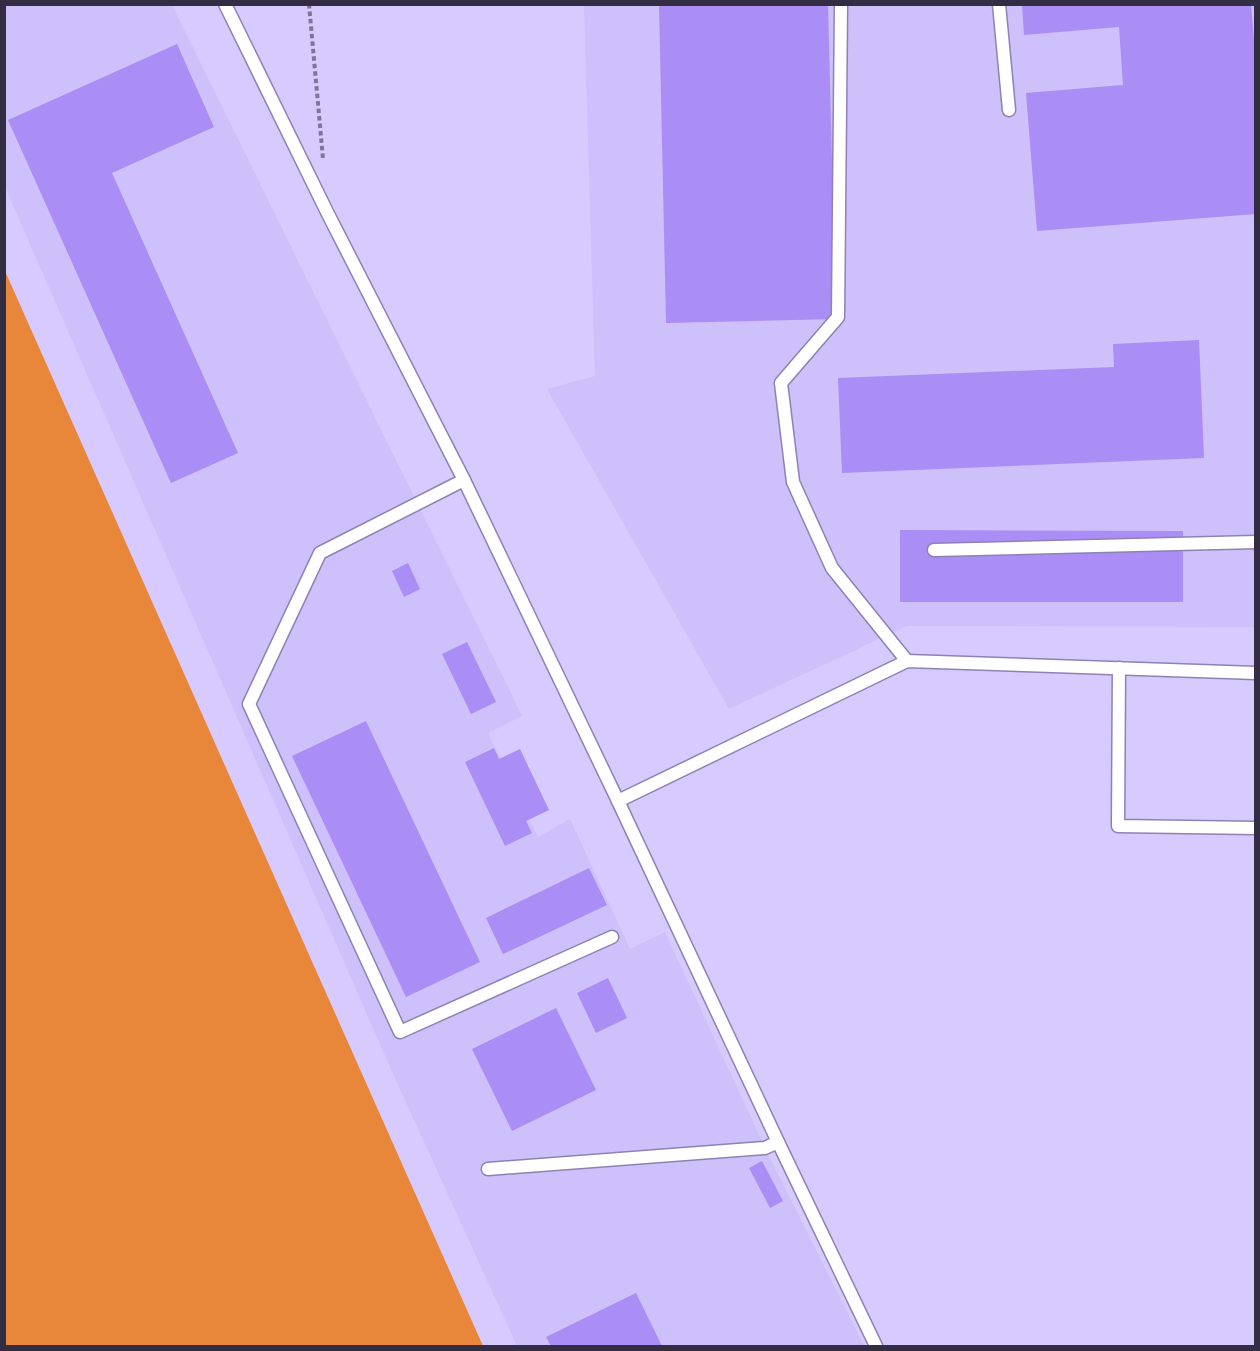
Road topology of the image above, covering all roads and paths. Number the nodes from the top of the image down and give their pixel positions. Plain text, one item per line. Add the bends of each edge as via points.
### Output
1 (225, 4) edge
2 (309, 4) edge
3 (841, 4) edge
4 (999, 4) edge
5 (1010, 110) dead end
6 (324, 167) dead end
7 (464, 480) junction
8 (1256, 542) edge
9 (934, 550) dead end
10 (907, 661) junction
11 (1119, 668) junction
12 (1256, 673) edge
13 (618, 801) junction
14 (1256, 828) edge
15 (612, 937) dead end
16 (778, 1142) junction
17 (488, 1169) dead end
18 (876, 1347) edge

1 - 7 lane via 327,214
2 - 6 path
3 - 10 lane via 838,317 781,383 793,482 832,568
4 - 5 lane
7 - 13 lane
7 - 15 lane via 320,553 249,704 400,1032
8 - 9 lane
10 - 11 lane
10 - 13 lane
11 - 12 lane
11 - 14 lane via 1118,826
13 - 16 lane
16 - 17 lane via 765,1148
16 - 18 lane

